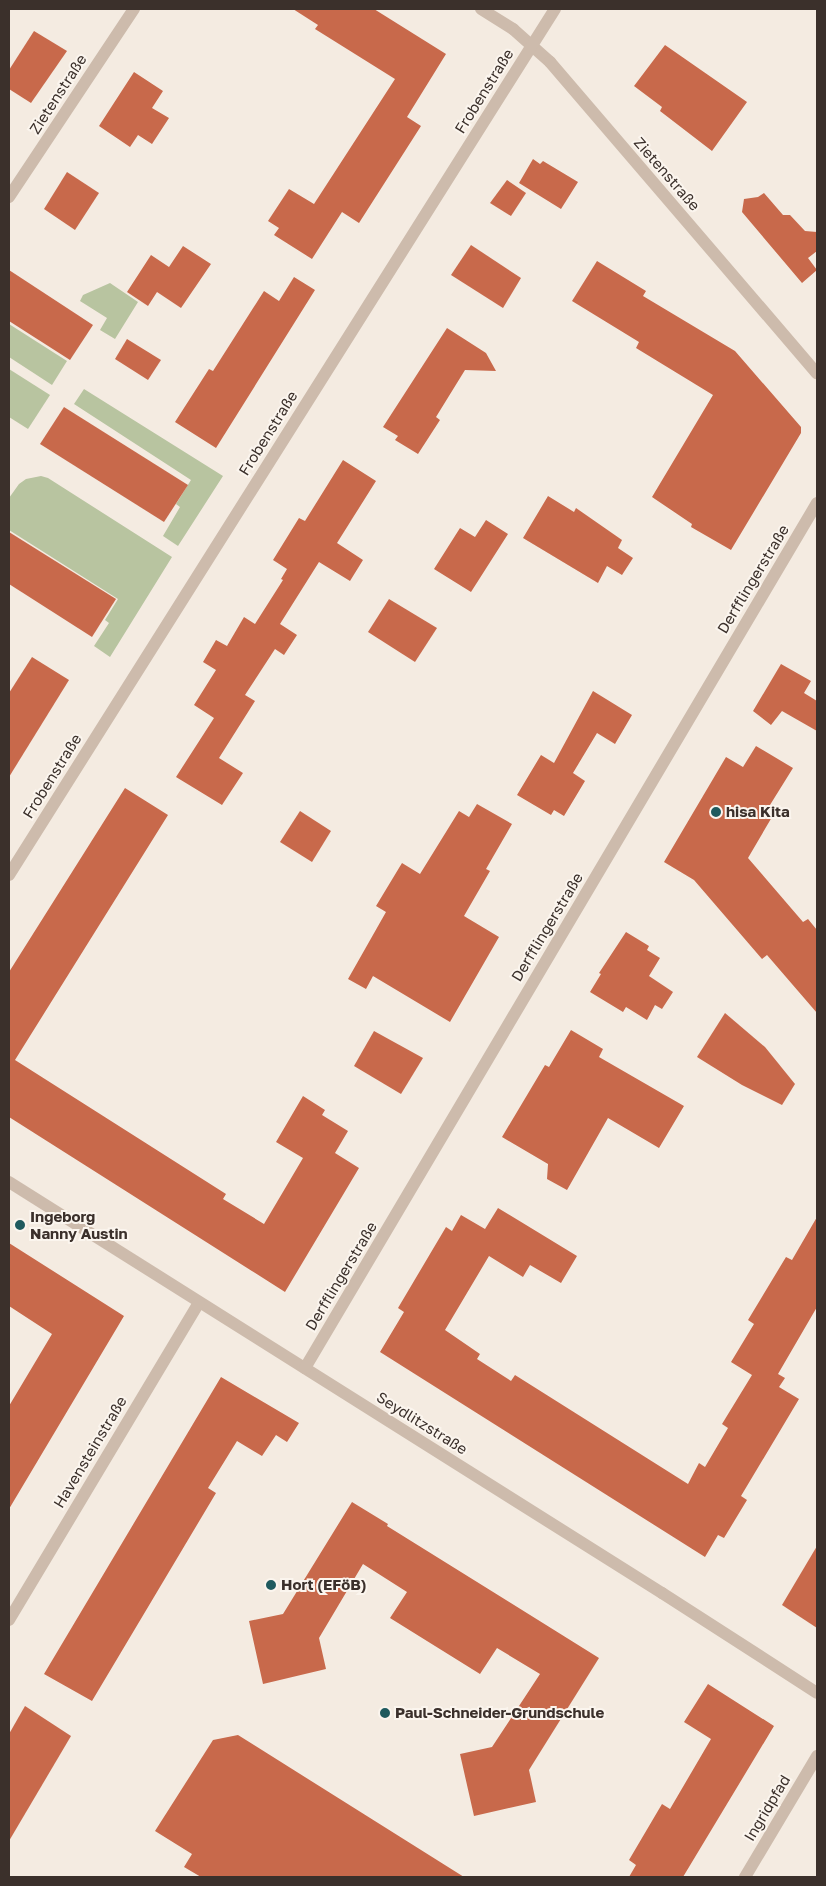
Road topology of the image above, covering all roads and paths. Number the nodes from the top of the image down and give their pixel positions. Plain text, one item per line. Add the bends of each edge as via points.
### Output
1 (134, 9) edge
2 (481, 9) edge
3 (555, 9) edge
4 (532, 44) junction
5 (9, 197) edge
6 (817, 373) edge
7 (817, 503) edge
8 (9, 875) edge
9 (9, 1182) edge
10 (199, 1302) junction
11 (304, 1368) junction
12 (9, 1620) edge
13 (817, 1693) edge
14 (817, 1756) edge
15 (745, 1877) edge

1 - 5 street, Zietenstraße
2 - 4 street, Zietenstraße
3 - 4 street, Frobenstraße
4 - 6 street, Zietenstraße
4 - 8 street, Frobenstraße
7 - 11 street, Derfflingerstraße
9 - 10 street, Seydlitzstraße
10 - 11 street, Seydlitzstraße
10 - 12 street, Havensteinstraße
11 - 13 street, Seydlitzstraße
14 - 15 street, Ingridpfad

